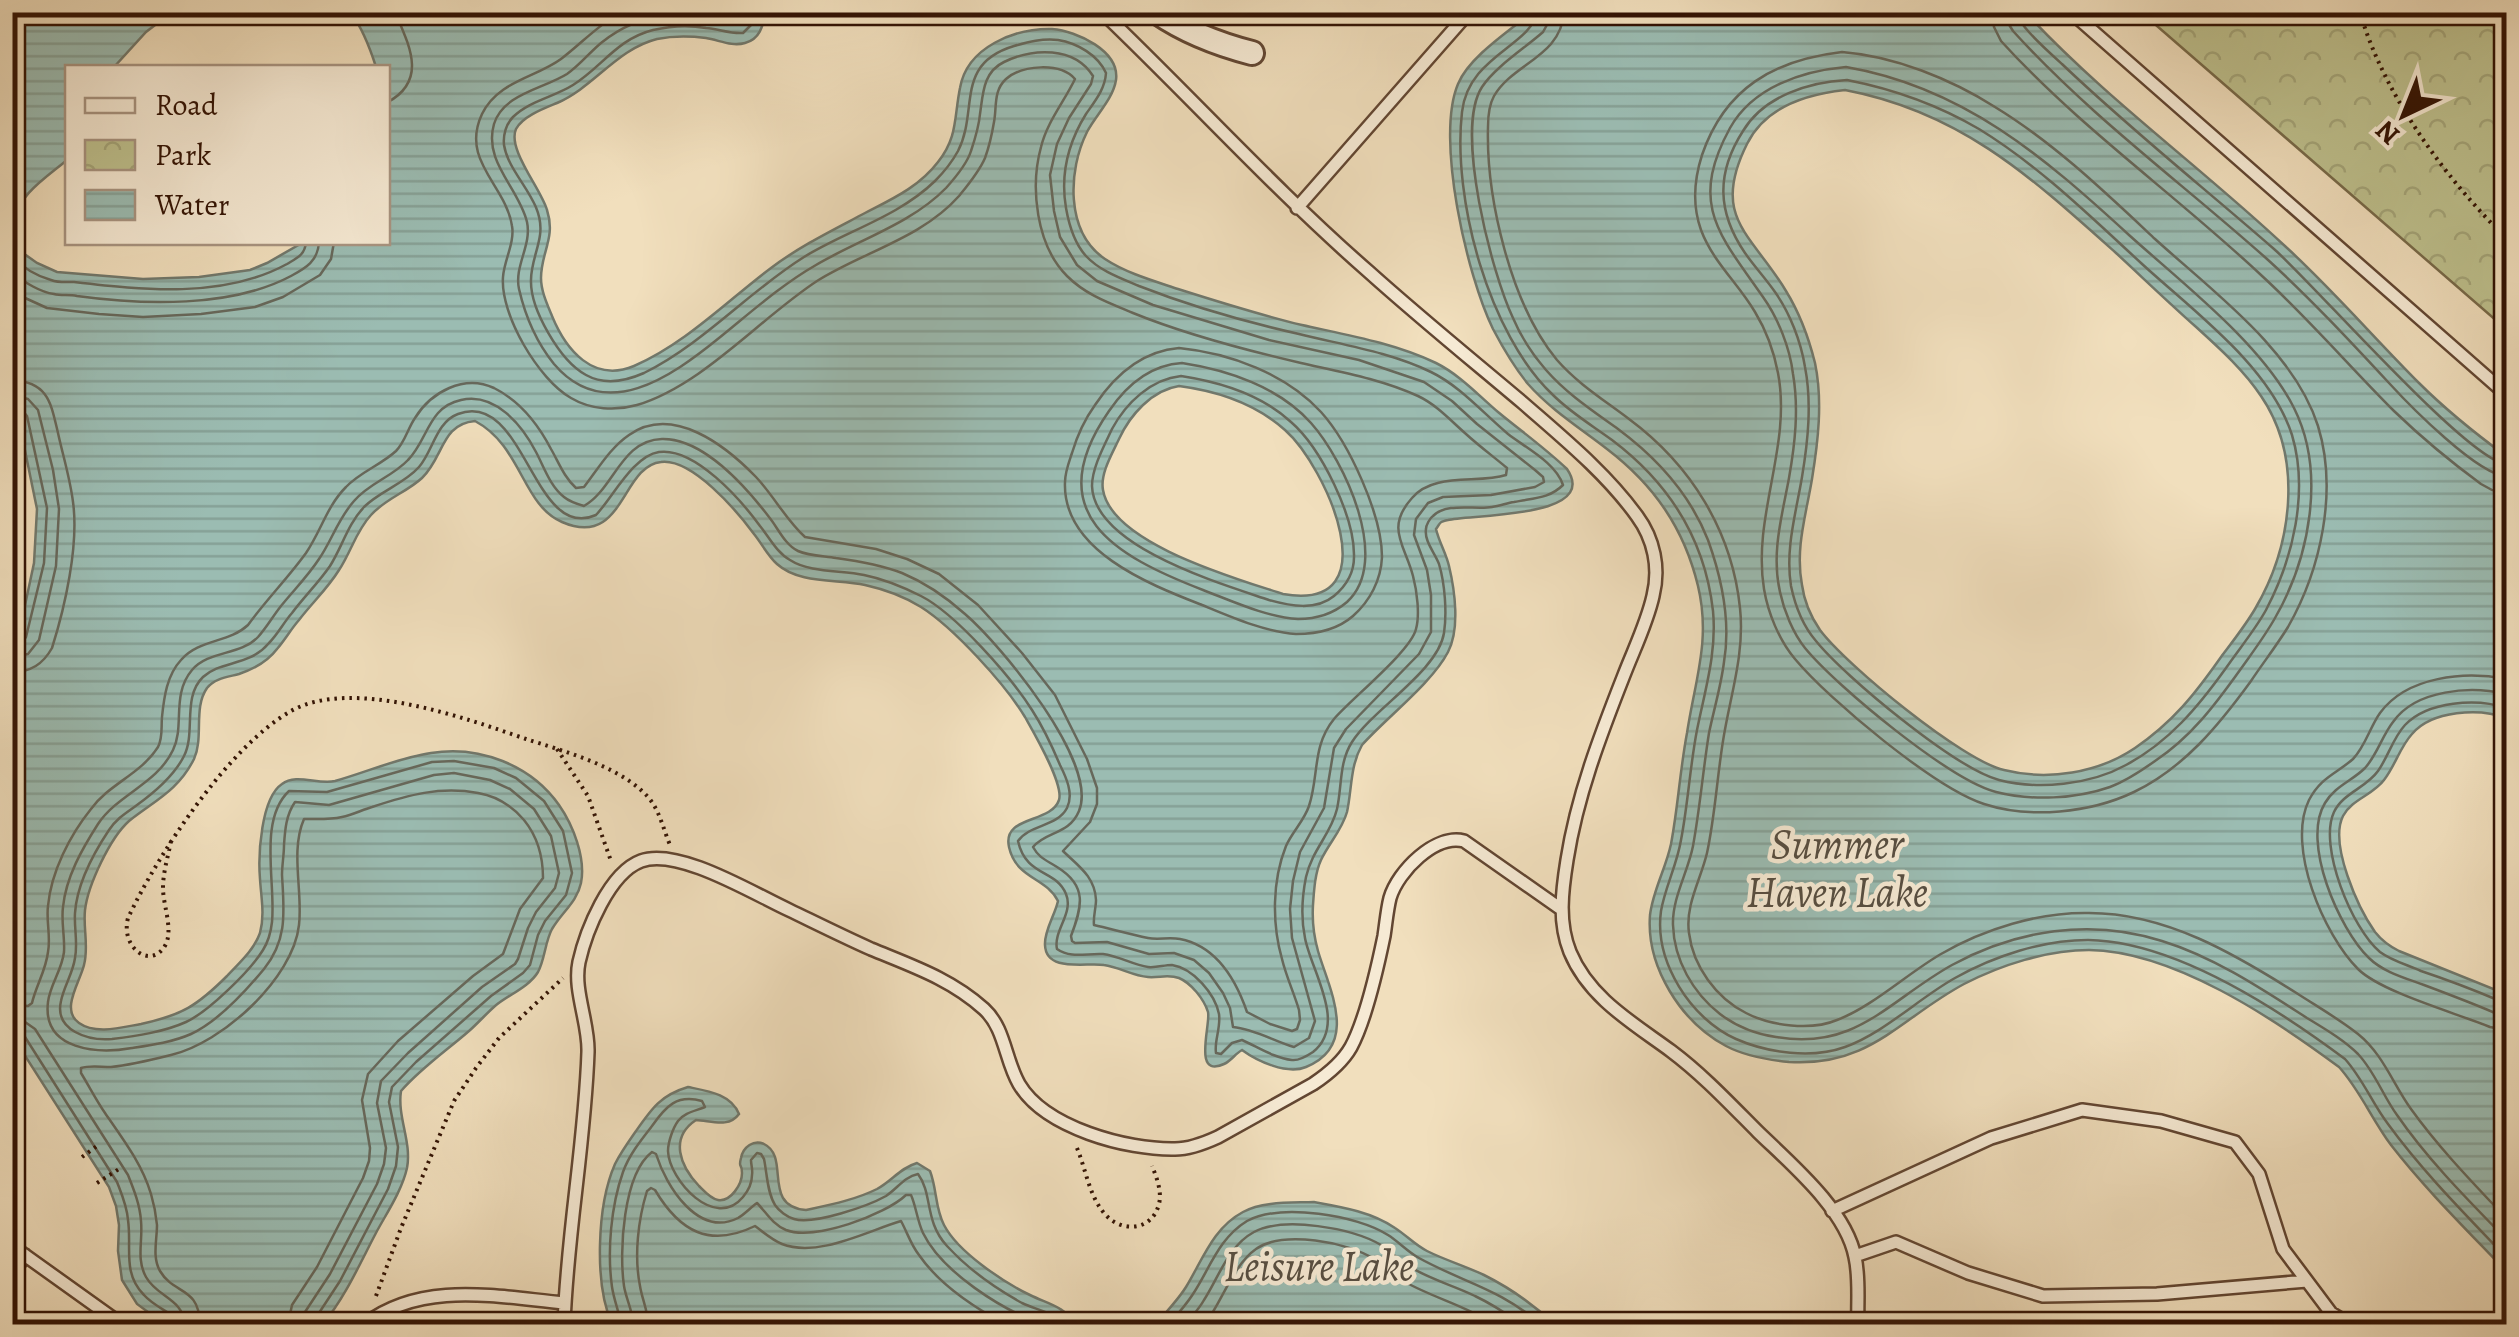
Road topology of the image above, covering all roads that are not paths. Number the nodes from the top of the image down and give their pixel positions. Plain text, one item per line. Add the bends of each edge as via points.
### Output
1 (1102, 12) edge
2 (1157, 12) edge
3 (1468, 12) edge
4 (2071, 12) edge
5 (1252, 53) dead end
6 (1297, 208) junction
7 (2506, 394) edge
8 (1561, 909) junction
9 (1832, 1211) junction
10 (12, 1246) edge
11 (25, 1255) junction
12 (1855, 1256) junction
13 (12, 1275) edge
14 (2307, 1281) junction
15 (565, 1303) junction
16 (121, 1324) edge
17 (365, 1324) edge
18 (564, 1324) edge
19 (1858, 1324) edge
20 (2349, 1324) edge

1 - 6 lane
2 - 5 street via 1198,36
3 - 6 lane
4 - 7 lane
6 - 8 lane via 1557,432 1624,498 1648,534 1654,593 1592,756 1568,848
8 - 9 lane via 1570,952 1600,997 1702,1077
8 - 15 lane via 1464,840 1434,846 1390,896 1362,1016 1340,1062 1206,1143 1176,1150 1087,1133 1043,1108 1012,1072 996,1024 952,984 701,868 644,860 616,880 578,966 588,1050
9 - 12 lane
9 - 14 lane via 1990,1138 2082,1110 2162,1121 2235,1142 2259,1174 2283,1249
10 - 11 lane
11 - 13 lane
11 - 16 lane
12 - 14 lane via 1896,1242 2043,1296
12 - 19 lane
14 - 20 lane
15 - 17 lane via 429,1296
15 - 18 lane

